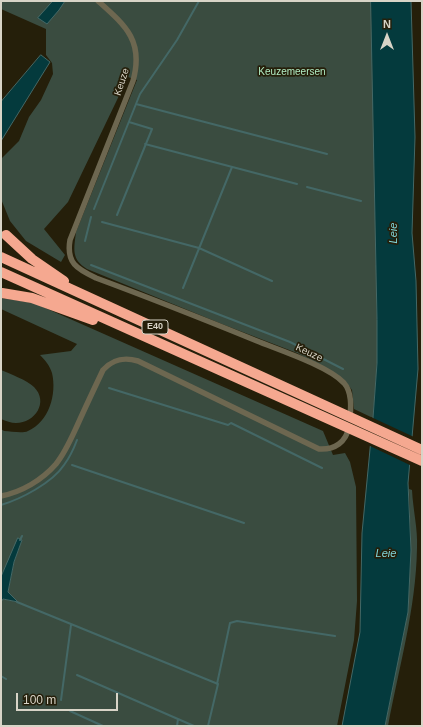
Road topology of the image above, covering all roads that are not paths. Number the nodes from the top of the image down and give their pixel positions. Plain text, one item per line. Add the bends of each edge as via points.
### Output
1 (98, 1) edge
2 (6, 235) dead end
3 (1, 258) edge
4 (1, 272) edge
5 (74, 291) junction
6 (2, 293) dead end
7 (160, 344) junction
8 (422, 450) edge
9 (422, 461) edge
10 (1, 496) edge

1 - 10 street, Keuze via 126,28 136,51 136,70 70,240 71,261 82,271 96,278 290,354 332,374 348,390 351,405 350,422 347,435 338,446 327,450 319,449 138,361 121,359 103,370 68,444 55,464 25,488
2 - 5 highway via 32,260
3 - 5 highway, E40
4 - 7 highway, E40
5 - 8 highway, E40
6 - 7 highway via 32,298
7 - 9 highway, E40

